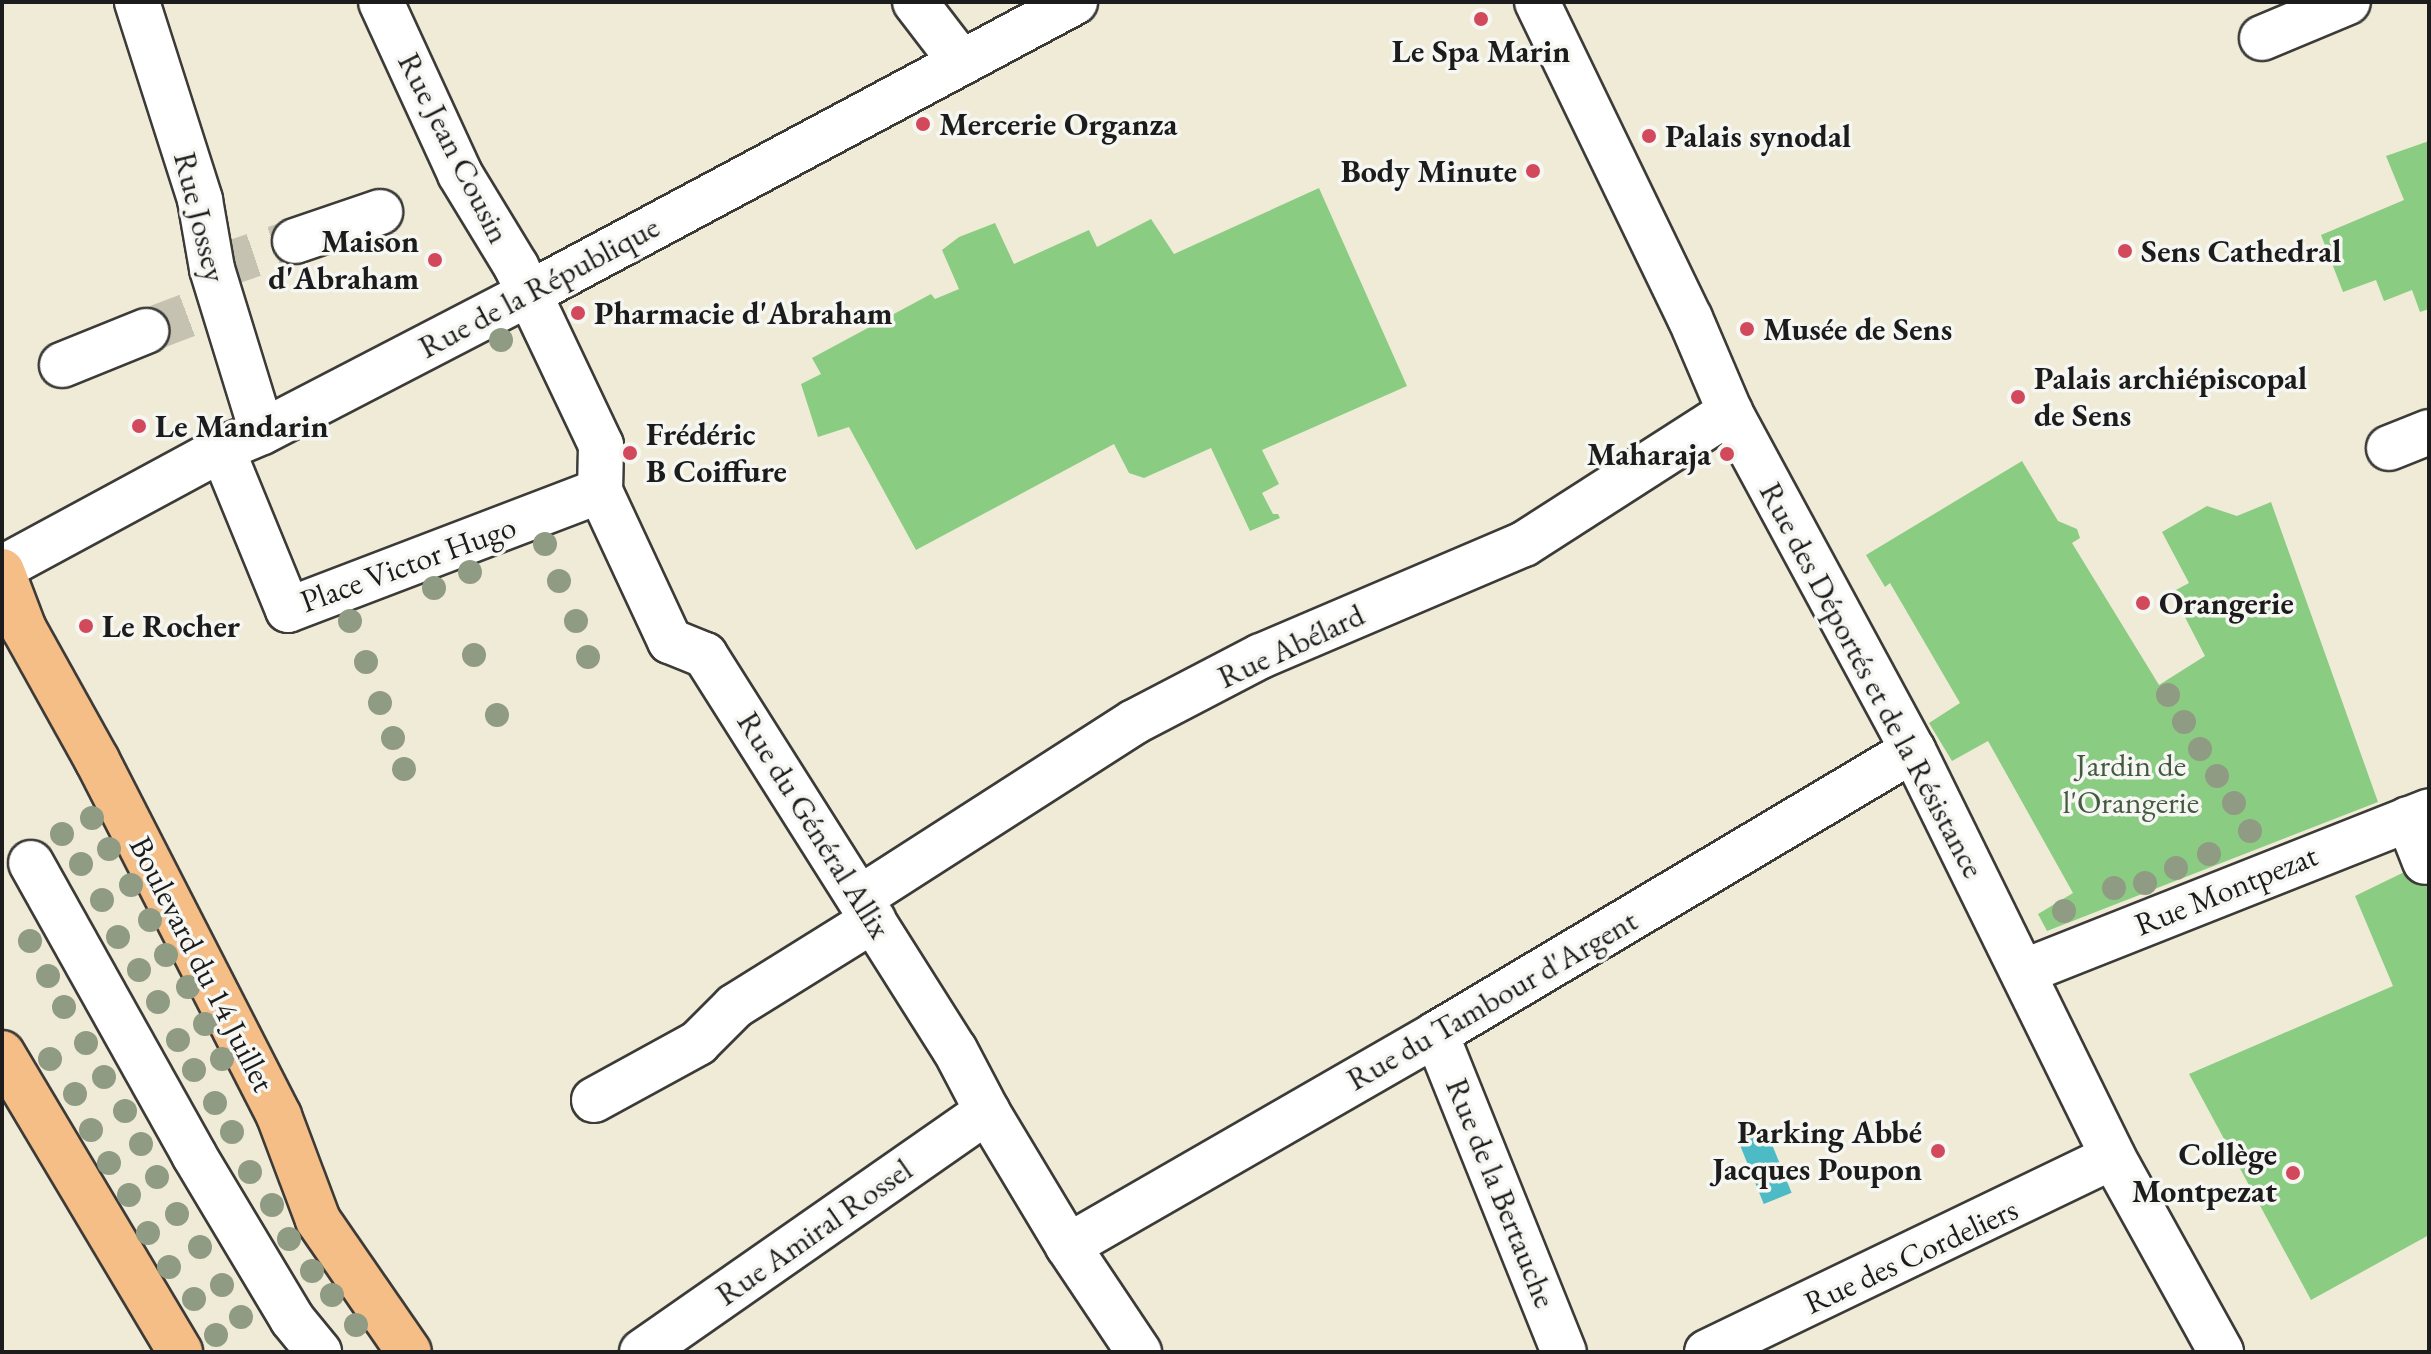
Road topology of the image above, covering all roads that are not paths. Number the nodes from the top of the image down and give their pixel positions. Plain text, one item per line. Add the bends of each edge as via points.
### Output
1 (137, 2) edge
2 (381, 2) edge
3 (915, 2) edge
4 (1075, 2) edge
5 (1537, 2) edge
6 (2348, 2) edge
7 (2262, 38) dead end
8 (961, 62) junction
9 (380, 212) dead end
10 (295, 241) tunnel mouth
11 (530, 293) junction
12 (146, 331) tunnel mouth
13 (62, 365) dead end
14 (1730, 412) junction
15 (262, 432) junction
16 (2429, 432) edge
17 (2389, 448) dead end
18 (222, 449) junction
19 (600, 491) junction
20 (2, 570) edge
21 (1913, 750) junction
22 (2419, 815) edge
23 (2425, 862) dead end
24 (31, 863) dead end
25 (867, 909) junction
26 (2023, 972) junction
27 (1436, 1034) junction
28 (2, 1053) edge
29 (594, 1100) dead end
30 (987, 1111) junction
31 (2113, 1157) junction
32 (1068, 1246) junction
33 (1756, 1341) edge
34 (180, 1352) edge
35 (319, 1352) edge
36 (409, 1352) edge
37 (642, 1352) edge
38 (1139, 1352) edge
39 (1564, 1352) edge
40 (1707, 1352) edge
41 (2221, 1352) edge

1 - 15 street, Rue Jossey via 200,200 206,307
2 - 11 street, Rue Jean Cousin via 460,174
3 - 8 street
4 - 8 street, Rue de la République
5 - 14 street, Rue des Déportés et de la Résistance
6 - 7 street
8 - 11 street, Rue de la République
9 - 10 street
11 - 15 street, Rue de la République
11 - 19 street, Rue du Général Allix via 601,445
12 - 13 street
14 - 21 street, Rue des Déportés et de la Résistance
14 - 25 street, Rue Abélard via 1524,544 1261,656 1134,722
15 - 18 street, Rue de la République
16 - 17 street
18 - 19 street, Place Victor Hugo via 288,610
18 - 20 street, Rue de la République
19 - 25 street, Rue du Général Allix via 670,641 705,655
20 - 36 main road, Boulevard du 14 Juillet via 24,629 279,1116 318,1220
21 - 26 street, Rue des Déportés et de la Résistance
21 - 27 street, Rue du Tambour d'Argent
22 - 23 street
22 - 26 street, Rue Montpezat
24 - 35 street via 194,1155 292,1319
25 - 29 street, Rue Abélard via 735,1006 698,1043
25 - 30 street, Rue du Général Allix
26 - 31 street, Rue des Déportés et de la Résistance
27 - 32 street, Rue du Tambour d'Argent
27 - 39 street, Rue de la Bertauche
28 - 34 main road
30 - 32 street, Rue du Général Allix
30 - 37 street, Rue Amiral Rossel
31 - 33 street, Rue des Cordeliers
31 - 41 street, Rue des Déportés et de la Résistance
32 - 38 street, Rue du Général Allix
33 - 40 street, Rue des Cordeliers

